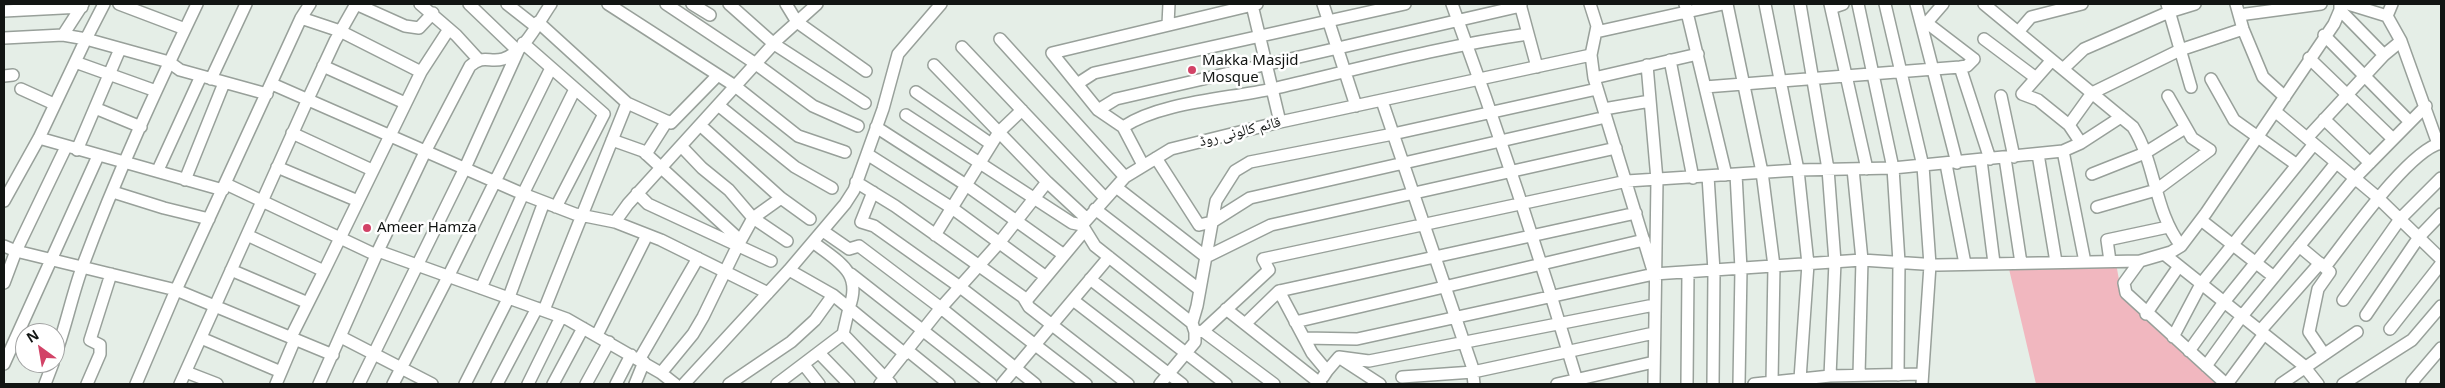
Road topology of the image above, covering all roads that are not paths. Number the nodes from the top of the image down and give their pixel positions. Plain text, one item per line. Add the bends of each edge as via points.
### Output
1 (104, 4) edge
2 (119, 4) edge
3 (197, 4) edge
4 (246, 4) edge
5 (310, 4) edge
6 (356, 4) edge
7 (468, 4) edge
8 (507, 4) edge
9 (551, 4) edge
10 (608, 4) edge
11 (666, 4) edge
12 (692, 4) edge
13 (729, 4) edge
14 (786, 4) edge
15 (817, 4) edge
16 (941, 4) edge
17 (1169, 4) edge
18 (1255, 4) edge
19 (1323, 4) edge
20 (1405, 4) edge
21 (1452, 4) edge
22 (1590, 4) edge
23 (1723, 4) edge
24 (1727, 4) edge
25 (1765, 4) edge
26 (1800, 4) edge
27 (1844, 4) edge
28 (1858, 4) edge
29 (1885, 4) edge
30 (1916, 4) edge
31 (1943, 4) edge
32 (1984, 4) edge
33 (2082, 4) edge
34 (2194, 4) edge
35 (2321, 4) edge
36 (2392, 4) edge
37 (83, 5) edge
38 (1521, 5) edge
39 (1831, 6) edge
40 (2343, 6) edge
41 (2057, 7) edge
42 (428, 8) edge
43 (1686, 8) edge
44 (2168, 8) edge
45 (2238, 9) edge
46 (4, 10) edge
47 (710, 15) dead end
48 (2387, 16) junction
49 (301, 18) junction
50 (1329, 21) junction
51 (797, 22) junction
52 (1458, 22) junction
53 (537, 24) junction
54 (1168, 24) junction
55 (1925, 25) junction
56 (185, 29) junction
57 (449, 29) junction
58 (2243, 30) junction
59 (340, 31) junction
60 (1596, 32) junction
61 (2018, 32) junction
62 (1528, 34) junction
63 (63, 35) junction
64 (2324, 35) junction
65 (1259, 36) junction
66 (4, 38) edge
67 (86, 39) junction
68 (1000, 39) dead end
69 (1984, 39) dead end
70 (2401, 40) junction
71 (1467, 43) junction
72 (774, 44) junction
73 (520, 47) junction
74 (962, 47) dead end
75 (120, 49) junction
76 (1338, 49) junction
77 (2180, 50) junction
78 (1591, 54) junction
79 (1698, 54) junction
80 (2384, 55) junction
81 (2309, 58) junction
82 (478, 59) junction
83 (1670, 60) junction
84 (2052, 60) junction
85 (75, 62) junction
86 (169, 62) junction
87 (756, 64) junction
88 (934, 65) dead end
89 (1266, 65) junction
90 (323, 66) junction
91 (1647, 66) junction
92 (1537, 67) junction
93 (1960, 67) junction
94 (551, 68) junction
95 (1933, 69) junction
96 (1346, 70) junction
97 (2064, 70) junction
98 (866, 71) dead end
99 (1901, 71) junction
100 (421, 72) junction
101 (109, 74) junction
102 (1873, 74) junction
103 (718, 76) junction
104 (1846, 76) junction
105 (2365, 76) junction
106 (206, 77) junction
107 (2036, 78) junction
108 (1812, 79) junction
109 (2211, 79) dead end
110 (1480, 80) junction
111 (1780, 81) junction
112 (224, 82) junction
113 (1596, 83) junction
114 (1077, 84) junction
115 (1744, 84) junction
116 (735, 86) junction
117 (1705, 87) junction
118 (2191, 87) dead end
119 (1273, 88) junction
120 (21, 89) dead end
121 (270, 89) junction
122 (576, 89) junction
123 (156, 92) junction
124 (916, 92) dead end
125 (2092, 93) junction
126 (2347, 95) junction
127 (2001, 96) dead end
128 (2168, 96) dead end
129 (2285, 97) junction
130 (308, 100) junction
131 (1650, 100) junction
132 (1382, 101) junction
133 (405, 103) junction
134 (627, 103) junction
135 (865, 103) dead end
136 (54, 104) junction
137 (718, 104) junction
138 (1356, 106) junction
139 (2426, 106) junction
140 (95, 108) junction
141 (1022, 110) junction
142 (1098, 110) junction
143 (1490, 112) junction
144 (2276, 112) junction
145 (1605, 113) junction
146 (906, 115) dead end
147 (2121, 117) junction
148 (2324, 119) junction
149 (667, 121) junction
150 (1280, 122) junction
151 (2410, 122) junction
152 (700, 125) junction
153 (2069, 125) junction
154 (858, 126) dead end
155 (876, 126) junction
156 (141, 127) junction
157 (1123, 127) junction
158 (2186, 128) junction
159 (999, 132) junction
160 (292, 133) junction
161 (389, 134) junction
162 (1393, 134) junction
163 (39, 138) junction
164 (2258, 138) junction
165 (2393, 139) junction
166 (612, 140) junction
167 (2310, 141) junction
168 (1500, 142) junction
169 (2440, 143) edge
170 (992, 144) junction
171 (2081, 144) junction
172 (681, 146) junction
173 (1616, 148) junction
174 (72, 149) junction
175 (426, 150) junction
176 (2063, 150) junction
177 (845, 152) dead end
178 (2145, 152) junction
179 (646, 154) junction
180 (867, 154) junction
181 (2038, 154) junction
182 (98, 156) junction
183 (2010, 157) junction
184 (1156, 158) junction
185 (1985, 160) junction
186 (125, 162) junction
187 (980, 162) junction
188 (1952, 163) junction
189 (2336, 163) junction
190 (2370, 163) junction
191 (1403, 164) junction
192 (1143, 165) junction
193 (2296, 165) junction
194 (1923, 166) junction
195 (277, 167) junction
196 (662, 167) junction
197 (465, 168) junction
198 (1893, 168) junction
199 (1828, 169) junction
200 (1853, 169) junction
201 (1867, 169) junction
202 (158, 170) junction
203 (372, 170) junction
204 (1798, 170) junction
205 (1510, 172) junction
206 (1762, 172) junction
207 (2092, 174) dead end
208 (1731, 175) junction
209 (1708, 176) junction
210 (1125, 177) junction
211 (1693, 178) junction
212 (2355, 178) junction
213 (2441, 178) edge
214 (185, 180) junction
215 (1657, 180) junction
216 (495, 181) junction
217 (1627, 181) junction
218 (856, 182) junction
219 (1047, 182) junction
220 (966, 185) junction
221 (224, 187) junction
222 (1116, 187) junction
223 (832, 188) dead end
224 (2156, 190) junction
225 (113, 192) junction
226 (873, 192) junction
227 (637, 193) junction
228 (1413, 193) junction
229 (523, 194) junction
230 (781, 198) junction
231 (1034, 198) junction
232 (1105, 198) junction
233 (2379, 199) junction
234 (4, 201) edge
235 (262, 201) junction
236 (358, 201) junction
237 (544, 202) junction
238 (1521, 204) junction
239 (556, 207) junction
240 (2096, 207) dead end
241 (952, 208) junction
242 (1095, 209) junction
243 (1636, 213) junction
244 (2441, 214) edge
245 (581, 215) junction
246 (753, 218) junction
247 (209, 219) junction
248 (810, 219) dead end
249 (2400, 219) junction
250 (2201, 220) junction
251 (1016, 221) junction
252 (614, 222) junction
253 (1212, 222) junction
254 (1085, 224) junction
255 (1424, 225) junction
256 (2168, 227) junction
257 (823, 231) junction
258 (247, 235) junction
259 (647, 235) junction
260 (935, 235) junction
261 (1532, 236) junction
262 (2419, 237) junction
263 (340, 238) junction
264 (1644, 240) junction
265 (787, 241) dead end
266 (813, 242) junction
267 (999, 242) junction
268 (738, 244) junction
269 (2233, 244) junction
270 (4, 246) edge
271 (2181, 246) junction
272 (2299, 246) junction
273 (16, 251) junction
274 (377, 253) junction
275 (2164, 254) junction
276 (1064, 255) junction
277 (2440, 256) edge
278 (1109, 257) junction
279 (1206, 257) junction
280 (1435, 257) junction
281 (698, 258) junction
282 (50, 259) junction
283 (1862, 260) junction
284 (771, 261) dead end
285 (2110, 261) junction
286 (2140, 261) junction
287 (1835, 262) junction
288 (1899, 262) junction
289 (2056, 262) junction
290 (2085, 262) junction
291 (1994, 263) junction
292 (2021, 263) junction
293 (2257, 263) junction
294 (1541, 264) junction
295 (1808, 264) junction
296 (1930, 264) junction
297 (1965, 264) junction
298 (417, 265) junction
299 (2322, 265) junction
300 (978, 266) junction
301 (1774, 266) junction
302 (2179, 266) junction
303 (82, 267) junction
304 (1741, 269) junction
305 (231, 270) junction
306 (789, 270) junction
307 (1714, 270) junction
308 (324, 271) junction
309 (724, 271) junction
310 (1688, 272) junction
311 (112, 274) junction
312 (851, 274) junction
313 (1654, 274) junction
314 (1046, 276) junction
315 (2274, 277) junction
316 (448, 278) junction
317 (1090, 279) junction
318 (4, 284) edge
319 (2202, 284) junction
320 (960, 286) junction
321 (1445, 287) junction
322 (481, 288) junction
323 (176, 290) junction
324 (1200, 290) junction
325 (1279, 291) junction
326 (768, 293) junction
327 (833, 295) junction
328 (1552, 296) junction
329 (509, 297) junction
330 (1073, 300) junction
331 (2343, 300) dead end
332 (1026, 301) junction
333 (2224, 302) junction
334 (308, 303) junction
335 (1654, 305) junction
336 (215, 306) junction
337 (2441, 306) edge
338 (849, 308) junction
339 (941, 308) junction
340 (541, 309) junction
341 (1226, 309) junction
342 (2146, 314) junction
343 (2366, 315) dead end
344 (2242, 316) junction
345 (561, 317) junction
346 (1456, 318) junction
347 (1296, 322) junction
348 (1245, 324) junction
349 (1560, 324) junction
350 (1052, 325) junction
351 (583, 328) junction
352 (65, 329) edge
353 (1196, 329) junction
354 (2390, 329) dead end
355 (923, 330) junction
356 (2356, 332) dead end
357 (1654, 333) junction
358 (2262, 333) junction
359 (843, 334) junction
360 (597, 335) junction
361 (341, 336) junction
362 (2173, 337) junction
363 (201, 338) junction
364 (293, 338) junction
365 (1304, 338) junction
366 (609, 342) junction
367 (1464, 342) junction
368 (1036, 344) junction
369 (2441, 348) edge
370 (1568, 351) junction
371 (2189, 351) junction
372 (906, 352) junction
373 (1187, 353) junction
374 (374, 354) junction
375 (820, 354) junction
376 (2324, 354) junction
377 (333, 355) junction
378 (1339, 357) junction
379 (638, 359) junction
380 (1654, 362) junction
381 (4, 364) edge
382 (804, 366) junction
383 (2206, 366) junction
384 (401, 368) junction
385 (1015, 368) junction
386 (2305, 368) junction
387 (1327, 371) junction
388 (186, 372) junction
389 (281, 372) junction
390 (1473, 372) junction
391 (1169, 374) junction
392 (1859, 375) junction
393 (1402, 377) dead end
394 (1903, 378) edge
395 (1437, 379) edge
396 (1800, 379) junction
397 (1822, 379) edge
398 (1922, 379) edge
399 (667, 380) edge
400 (1845, 380) edge
401 (1873, 380) edge
402 (1578, 382) edge
403 (1772, 382) junction
404 (1788, 382) edge
405 (885, 383) edge
406 (87, 384) edge
407 (136, 384) edge
408 (180, 384) edge
409 (217, 384) edge
410 (276, 384) edge
411 (319, 384) edge
412 (359, 384) edge
413 (393, 384) edge
414 (432, 384) edge
415 (465, 384) edge
416 (496, 384) edge
417 (528, 384) edge
418 (553, 384) edge
419 (586, 384) edge
420 (616, 384) edge
421 (636, 384) edge
422 (684, 384) edge
423 (729, 384) edge
424 (777, 384) edge
425 (819, 384) edge
426 (849, 384) edge
427 (949, 384) edge
428 (990, 384) edge
429 (1002, 384) edge
430 (1035, 384) edge
431 (1086, 384) edge
432 (1128, 384) edge
433 (1160, 384) edge
434 (1182, 384) edge
435 (1226, 384) edge
436 (1274, 384) edge
437 (1319, 384) edge
438 (1380, 384) edge
439 (1474, 384) edge
440 (1557, 384) edge
441 (1654, 384) edge
442 (1687, 384) edge
443 (1713, 384) edge
444 (1740, 384) edge
445 (1758, 384) edge
446 (2226, 384) edge
447 (2280, 384) edge
448 (2318, 384) edge
449 (2343, 384) edge
450 (2414, 384) edge

1 - 67 street
2 - 56 street
3 - 56 street
4 - 106 street
5 - 49 street
6 - 42 street via 404,26 419,28
6 - 59 street
7 - 73 street
8 - 53 street
9 - 53 street
10 - 103 street
11 - 87 street
12 - 47 street
13 - 72 street
14 - 51 street
15 - 51 street
16 - 155 street via 898,54
17 - 54 street
18 - 54 street
18 - 65 street
19 - 50 street
20 - 50 street
21 - 52 street
22 - 60 street
23 - 43 street
24 - 115 street
25 - 111 street
26 - 108 street
27 - 39 street
28 - 102 street
29 - 99 street
30 - 55 street
31 - 55 street
32 - 61 street
33 - 41 street
34 - 44 street
35 - 45 street
36 - 48 street
37 - 46 street
37 - 63 street
38 - 52 street
38 - 62 street
39 - 104 street
40 - 48 street
40 - 64 street
40 - 80 street
41 - 61 street via 2031,17
42 - 57 street
43 - 60 street
43 - 79 street
44 - 77 street
44 - 97 street via 2084,49
45 - 58 street
48 - 70 street
49 - 59 street
49 - 121 street
50 - 65 street
50 - 76 street
51 - 72 street
51 - 98 street
52 - 71 street
52 - 76 street
53 - 73 street
53 - 134 street
54 - 114 street via 1052,53
55 - 93 street via 1974,59
55 - 95 street
56 - 86 street
57 - 82 street
57 - 100 street
58 - 77 street
58 - 129 street via 2263,77
59 - 90 street
59 - 100 street
60 - 78 street
61 - 84 street
62 - 71 street
62 - 92 street
63 - 66 street
63 - 67 street
64 - 81 street
64 - 105 street
65 - 89 street
65 - 114 street via 1094,73
67 - 75 street
67 - 85 street
68 - 210 street
69 - 107 street
70 - 80 street
70 - 139 street
71 - 96 street
71 - 110 street
72 - 87 street
72 - 135 street
73 - 82 street via 502,59
73 - 94 street
73 - 197 street
74 - 141 street
75 - 86 street
75 - 101 street
76 - 89 street
76 - 96 street
77 - 118 street
77 - 125 street
78 - 92 street, قائم کالونی روڈ
78 - 113 street
79 - 83 street
79 - 117 street
80 - 105 street
81 - 126 street
81 - 129 street
82 - 175 street via 470,66
83 - 91 street
83 - 211 street
84 - 97 street
84 - 107 street
85 - 101 street
85 - 136 street
86 - 106 street via 180,70
86 - 123 street
87 - 116 street
87 - 154 street via 813,106
88 - 159 street
89 - 119 street
89 - 142 street via 1116,99
90 - 130 street
90 - 133 street
91 - 113 street
91 - 131 street
92 - 110 street, قائم کالونی روڈ
93 - 95 street
93 - 185 street
94 - 122 street
94 - 216 street
95 - 99 street
95 - 188 street
96 - 119 street
96 - 138 street
97 - 125 street
99 - 102 street
99 - 194 street
100 - 133 street
101 - 123 street
101 - 140 street
102 - 104 street
102 - 198 street
103 - 116 street
103 - 149 street via 671,123
104 - 108 street
104 - 201 street
105 - 126 street
105 - 151 street
106 - 112 street
106 - 202 street
107 - 153 street via 2022,94 2038,100
108 - 111 street
108 - 199 street
109 - 164 street via 2234,120
110 - 132 street, قائم کالونی روڈ
110 - 143 street
111 - 115 street
111 - 204 street
112 - 121 street
112 - 214 street
113 - 143 street
113 - 145 street
114 - 142 street
115 - 117 street
115 - 206 street
116 - 137 street
116 - 177 street via 798,136
117 - 208 street
119 - 150 street
119 - 157 street via 1140,116
120 - 136 street
121 - 130 street
121 - 221 street
122 - 229 street
122 - 239 street via 604,114
123 - 156 street
124 - 170 street
125 - 147 street
125 - 153 street
126 - 148 street
126 - 165 street
127 - 183 street
128 - 158 street
129 - 144 street
130 - 160 street
130 - 161 street
131 - 145 street
131 - 215 street
132 - 138 street, قائم کالونی روڈ
132 - 162 street
133 - 161 street
134 - 149 street
134 - 166 street
136 - 163 street
137 - 152 street
137 - 223 street via 795,167
138 - 150 street, قائم کالونی روڈ
139 - 151 street
139 - 169 street
140 - 156 street
140 - 174 street
141 - 159 street
141 - 232 street
142 - 157 street
143 - 162 street
143 - 168 street
144 - 164 street
144 - 167 street
145 - 168 street
145 - 173 street
146 - 187 street
147 - 171 street
147 - 178 street via 2133,127
148 - 167 street
148 - 190 street
149 - 179 street
150 - 184 street, قائم کالونی روڈ via 1170,149
151 - 165 street
152 - 172 street
152 - 230 street
153 - 171 street
155 - 180 street
155 - 220 street
156 - 186 street
157 - 192 street
158 - 178 street
158 - 224 street via 2192,138 2210,150
159 - 170 street
159 - 219 street
160 - 195 street
160 - 203 street
161 - 175 street
161 - 203 street
162 - 191 street
162 - 253 street via 1250,162 1235,171 1216,201
163 - 174 street
163 - 234 street
164 - 193 street
164 - 250 street
165 - 190 street
166 - 179 street
166 - 245 street
167 - 189 street
167 - 193 street
168 - 191 street
168 - 205 street
169 - 233 street via 2419,155
170 - 187 street
171 - 176 street
172 - 196 street
172 - 246 street via 729,190
173 - 205 street
173 - 217 street
174 - 182 street
174 - 273 street
175 - 197 street
175 - 274 street
176 - 181 street
176 - 290 street
178 - 207 street
178 - 224 street
179 - 196 street
180 - 218 street
180 - 241 street
181 - 183 street
181 - 289 street
182 - 186 street
182 - 282 street
183 - 185 street
183 - 292 street
184 - 192 street, قائم کالونی روڈ
184 - 253 street via 1199,225
185 - 188 street
185 - 291 street
186 - 202 street
186 - 225 street
187 - 220 street
187 - 231 street
188 - 194 street
188 - 297 street
189 - 212 street
189 - 293 street
190 - 212 street
191 - 228 street
191 - 253 street via 1250,198
192 - 210 street, قائم کالونی روڈ
193 - 269 street
194 - 198 street
194 - 296 street
195 - 235 street
195 - 236 street
196 - 227 street
196 - 268 street
197 - 216 street
197 - 298 street
198 - 201 street
198 - 288 street
199 - 200 street
199 - 204 street
199 - 287 street
200 - 201 street
200 - 283 street
202 - 214 street
203 - 236 street
204 - 206 street
204 - 295 street
205 - 228 street
205 - 238 street
206 - 208 street
206 - 301 street
208 - 209 street
208 - 304 street
209 - 211 street
209 - 307 street
210 - 222 street, قائم کالونی روڈ
211 - 215 street
212 - 233 street
212 - 272 street
213 - 249 street
214 - 221 street
215 - 217 street
215 - 313 street
216 - 229 street
216 - 316 street
217 - 238 street
217 - 243 street
218 - 226 street
218 - 257 street via 845,204
219 - 231 street
219 - 254 street
220 - 241 street
220 - 251 street
221 - 235 street
221 - 247 street
222 - 232 street, قائم کالونی روڈ
222 - 279 street
224 - 240 street
224 - 256 street
225 - 247 street
225 - 303 street
226 - 260 street
226 - 320 street via 861,222 874,226
227 - 252 street
227 - 268 street via 648,204
228 - 255 street
228 - 279 street via 1272,225
229 - 237 street
229 - 322 street
230 - 246 street
230 - 248 street
231 - 251 street
231 - 254 street via 1072,223
232 - 242 street, قائم کالونی روڈ
233 - 249 street
233 - 299 street
235 - 258 street
235 - 263 street
236 - 263 street
237 - 239 street
237 - 329 street
238 - 255 street
238 - 261 street
239 - 245 street
241 - 260 street
241 - 267 street
242 - 254 street, قائم کالونی روڈ
242 - 324 street
243 - 261 street
243 - 264 street
244 - 262 street
245 - 252 street
245 - 340 street
246 - 265 street
246 - 268 street
247 - 323 street
249 - 262 street
249 - 331 street
250 - 269 street
250 - 271 street
251 - 267 street
251 - 276 street
252 - 259 street
253 - 279 street
254 - 276 street, قائم کالونی روڈ
254 - 278 street via 1095,246
255 - 280 street
255 - 341 street via 1263,259 1269,270
256 - 271 street
256 - 285 street via 2107,240
257 - 266 street
257 - 339 street via 849,249 859,246
258 - 305 street
258 - 308 street
259 - 281 street
259 - 360 street
260 - 300 street
261 - 280 street
261 - 294 street
262 - 277 street
262 - 343 street
263 - 274 street
263 - 308 street
264 - 294 street
264 - 313 street
266 - 306 street
266 - 312 street
267 - 300 street
267 - 314 street
268 - 284 street
268 - 309 street
269 - 293 street
269 - 319 street
270 - 273 street
271 - 275 street
272 - 299 street
272 - 315 street
273 - 282 street
273 - 318 street
274 - 298 street
274 - 361 street
275 - 286 street
275 - 302 street
276 - 314 street, قائم کالونی روڈ
277 - 354 street
278 - 317 street
278 - 353 street
279 - 324 street
280 - 321 street
280 - 325 street
281 - 309 street
281 - 379 street
282 - 303 street
282 - 381 street
283 - 287 street
283 - 288 street
283 - 392 street
285 - 286 street
285 - 290 street
286 - 342 street via 2124,283 2126,293
287 - 295 street
287 - 397 street
288 - 296 street
288 - 394 street
289 - 290 street
289 - 292 street
291 - 292 street
291 - 297 street
293 - 315 street
293 - 333 street
294 - 321 street
294 - 328 street
295 - 301 street
295 - 396 street
296 - 297 street
296 - 398 street
298 - 316 street
298 - 374 street
299 - 358 street
299 - 376 street via 2330,272 2318,289 2309,332
300 - 320 street
300 - 332 street
301 - 304 street
301 - 403 street
302 - 319 street
302 - 342 street
303 - 311 street
303 - 352 street
304 - 307 street
304 - 444 street
305 - 334 street
305 - 336 street
306 - 326 street
306 - 327 street
307 - 310 street
307 - 443 street
308 - 334 street
309 - 326 street
309 - 399 street via 700,323
310 - 313 street
310 - 442 street
311 - 323 street
311 - 406 street via 90,340 100,345 100,354
312 - 338 street via 854,286
312 - 355 street
313 - 328 street
313 - 335 street
314 - 332 street, قائم کالونی روڈ
315 - 344 street
316 - 322 street
316 - 384 street
317 - 330 street
317 - 373 street
319 - 333 street
319 - 362 street
320 - 339 street
320 - 368 street
321 - 346 street
321 - 347 street
322 - 329 street
323 - 336 street
323 - 407 street
324 - 353 street
325 - 347 street
325 - 348 street
326 - 422 street
327 - 338 street
327 - 423 street via 815,320 791,342
328 - 346 street
328 - 349 street
329 - 340 street
329 - 415 street
330 - 350 street
330 - 391 street
332 - 350 street
333 - 344 street
333 - 371 street
334 - 364 street
335 - 349 street
335 - 357 street
336 - 363 street
336 - 364 street
337 - 449 street via 2412,340
338 - 359 street
338 - 372 street
339 - 355 street
339 - 385 street
340 - 345 street
340 - 416 street
341 - 348 street
341 - 353 street
342 - 362 street
344 - 358 street
344 - 383 street
345 - 351 street
345 - 417 street
346 - 365 street via 1358,339
346 - 367 street
347 - 365 street
348 - 437 street
349 - 367 street
349 - 370 street
350 - 368 street
350 - 432 street
351 - 360 street
351 - 418 street
353 - 373 street via 1195,342
353 - 436 street
355 - 372 street
355 - 428 street
356 - 376 street
357 - 370 street
357 - 380 street
358 - 386 street
358 - 446 street
359 - 375 street
359 - 405 street
360 - 366 street
361 - 374 street
361 - 377 street
362 - 371 street
363 - 388 street
363 - 389 street
364 - 377 street
364 - 389 street
365 - 387 street
366 - 379 street
366 - 419 street
367 - 378 street via 1369,361
367 - 390 street
368 - 385 street
368 - 431 street
369 - 450 street via 2412,382
370 - 390 street
370 - 402 street
371 - 383 street
372 - 405 street
372 - 427 street
373 - 391 street
373 - 435 street
374 - 384 street
374 - 412 street
375 - 382 street
375 - 426 street
376 - 386 street
377 - 411 street
378 - 387 street
378 - 438 street
379 - 399 street
379 - 420 street
379 - 421 street
380 - 402 street
380 - 441 street
382 - 424 street
382 - 425 street
383 - 446 street
384 - 413 street
384 - 414 street
385 - 429 street
385 - 430 street
386 - 447 street
386 - 448 street
387 - 437 street
388 - 408 street
388 - 409 street
389 - 410 street
390 - 395 street
390 - 439 street
391 - 433 street
391 - 434 street
392 - 400 street
392 - 401 street
393 - 395 street
394 - 398 street
394 - 401 street
396 - 397 street
396 - 404 street
397 - 400 street
402 - 440 street
403 - 404 street
403 - 445 street

